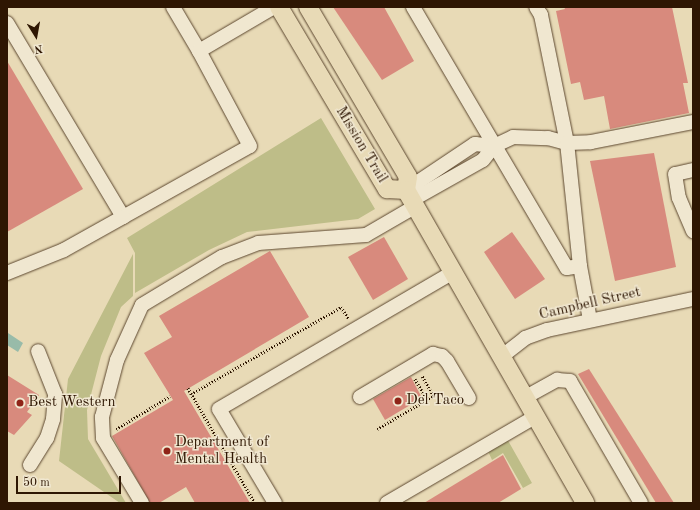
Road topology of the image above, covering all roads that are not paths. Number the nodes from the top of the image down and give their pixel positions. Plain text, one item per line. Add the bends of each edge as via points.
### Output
1 (173, 7) edge
2 (274, 7) edge
3 (279, 7) edge
4 (308, 7) edge
5 (413, 7) edge
6 (536, 7) edge
7 (7, 23) edge
8 (199, 51) junction
9 (693, 122) edge
10 (567, 143) junction
11 (494, 146) junction
12 (693, 170) edge
13 (411, 199) junction
14 (123, 217) junction
15 (693, 231) edge
16 (580, 266) junction
17 (453, 272) junction
18 (7, 273) edge
19 (693, 299) edge
20 (590, 320) junction
21 (38, 352) dead end
22 (501, 357) junction
23 (360, 397) dead end
24 (469, 398) dead end
25 (524, 398) junction
26 (535, 417) junction
27 (30, 465) dead end
28 (142, 503) edge
29 (275, 503) edge
30 (387, 503) edge
31 (585, 503) edge
32 (641, 503) edge

1 - 8 street
2 - 8 street
3 - 13 main road, Mission Trail via 387,189
4 - 13 main road, Mission Trail via 408,177
5 - 11 street
6 - 10 street via 541,15
7 - 14 street
8 - 14 street via 250,146
9 - 10 street via 591,142
10 - 11 street via 548,138 513,137
10 - 16 street
11 - 13 street via 475,144
11 - 16 street via 567,268
12 - 15 street via 675,174 679,198
13 - 17 main road
13 - 28 street via 366,235 258,243 222,256 142,305 117,360 102,417 104,436
14 - 18 street via 64,250
16 - 20 street
17 - 22 main road
17 - 29 street via 219,409
19 - 20 street, Campbell Street
20 - 22 street, Campbell Street via 525,338
21 - 27 street via 55,394 53,419 47,438
22 - 25 main road
23 - 24 street via 433,354 442,356 447,361
25 - 26 main road
25 - 32 street via 557,380 570,381
26 - 30 street
26 - 31 main road

